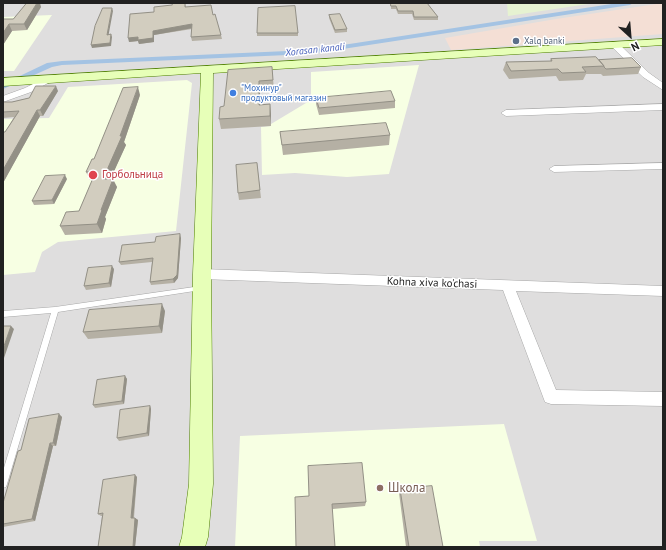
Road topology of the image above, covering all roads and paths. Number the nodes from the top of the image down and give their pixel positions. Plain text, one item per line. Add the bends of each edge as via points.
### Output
1 (663, 42) edge
2 (615, 44) junction
3 (207, 70) junction
4 (47, 80) junction
5 (3, 82) edge
6 (663, 87) edge
7 (3, 98) edge
8 (659, 107) edge
9 (506, 113) dead end
10 (663, 118) edge
11 (663, 166) edge
12 (554, 169) dead end
13 (202, 281) junction
14 (508, 286) junction
15 (663, 291) edge
16 (55, 310) junction
17 (3, 314) edge
18 (663, 399) edge
19 (3, 484) edge
20 (192, 547) edge

1 - 2 main road
2 - 3 main road
2 - 6 street via 646,75
3 - 4 main road
3 - 13 main road
4 - 5 main road
4 - 7 street via 28,90
8 - 9 street
8 - 10 street
11 - 12 street
13 - 14 street, Kohna xiva ko'chasi
13 - 16 lane
13 - 20 main road via 201,484
14 - 15 street, Kohna xiva ko'chasi
14 - 18 street via 551,397
16 - 17 lane
16 - 19 lane

